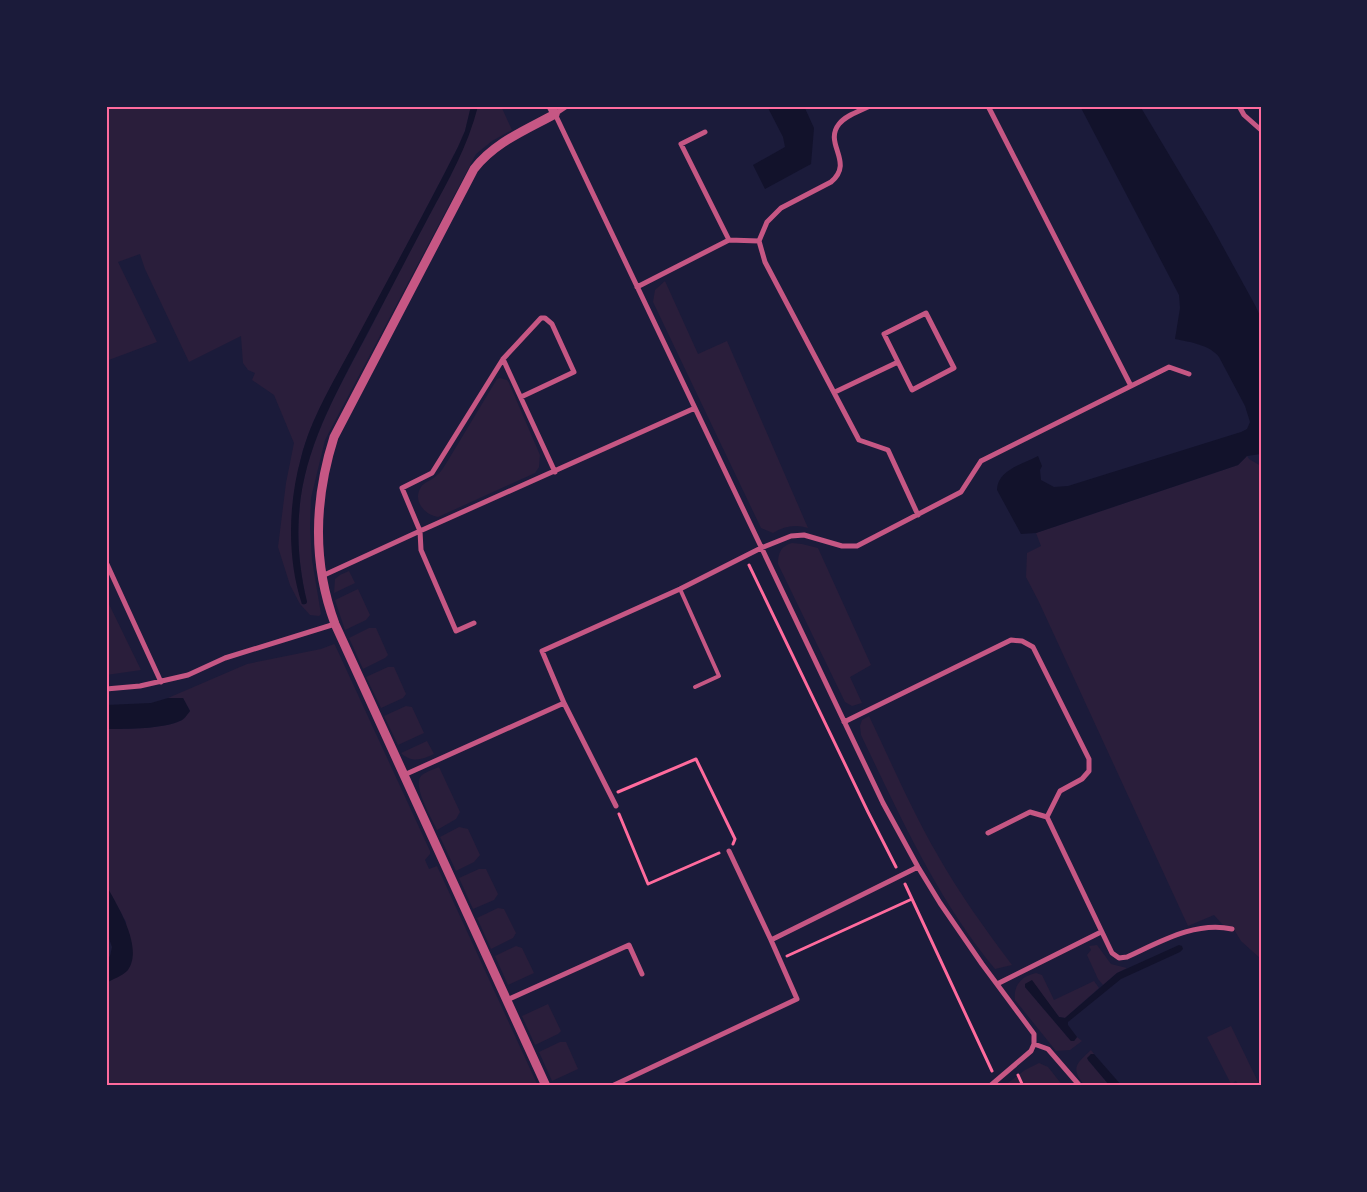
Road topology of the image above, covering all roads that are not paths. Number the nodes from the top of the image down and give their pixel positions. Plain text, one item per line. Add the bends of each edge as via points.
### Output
1 (567, 106) edge
2 (870, 106) edge
3 (988, 106) edge
4 (1239, 106) edge
5 (553, 110) edge
6 (1261, 130) edge
7 (705, 132) dead end
8 (729, 240) junction
9 (759, 241) junction
10 (637, 287) junction
11 (503, 359) junction
12 (898, 362) junction
13 (1189, 374) dead end
14 (1132, 386) junction
15 (835, 392) junction
16 (521, 397) junction
17 (695, 408) junction
18 (554, 472) junction
19 (918, 515) junction
20 (420, 531) junction
21 (761, 548) junction
22 (106, 562) edge
23 (322, 576) junction
24 (680, 589) junction
25 (474, 623) dead end
26 (335, 624) junction
27 (161, 682) junction
28 (695, 687) dead end
29 (106, 689) edge
30 (564, 703) junction
31 (844, 722) junction
32 (404, 775) junction
33 (616, 806) road end
34 (1047, 817) junction
35 (988, 834) dead end
36 (730, 851) road end
37 (918, 867) junction
38 (1232, 929) dead end
39 (1101, 932) junction
40 (771, 940) junction
41 (642, 974) dead end
42 (997, 984) junction
43 (507, 1000) junction
44 (1034, 1044) junction
45 (546, 1086) edge
46 (612, 1086) edge
47 (990, 1086) edge
48 (1080, 1086) edge

1 - 5 street
2 - 9 street via 844,119 838,126 834,141 841,158 841,169 837,177 781,208 767,222
3 - 14 street
4 - 6 street
5 - 10 street
5 - 23 street via 497,146 474,169 334,437 319,500
7 - 8 street via 681,144
8 - 9 street
8 - 10 street
9 - 15 street via 765,262
10 - 17 street
11 - 16 street
11 - 16 street via 541,318 549,319 574,372
11 - 20 street via 432,473 402,488
12 - 12 street via 912,390 954,368 926,313 884,334
12 - 15 street
13 - 14 street via 1169,368
14 - 19 street via 981,461 961,492
15 - 19 street via 859,440 888,450
16 - 18 street
17 - 18 street
17 - 21 street
18 - 20 street
19 - 21 street via 858,546 842,546 804,535 791,536
20 - 23 street
20 - 25 street via 421,550 456,631
21 - 24 street
21 - 31 street
22 - 27 street
23 - 26 street
24 - 28 lane via 719,676
24 - 30 street via 542,652
26 - 27 street via 225,658 188,675
26 - 32 street
27 - 29 street
30 - 32 street
30 - 33 street
31 - 34 street via 996,646 1011,640 1022,641 1032,647 1089,759 1089,771 1082,779 1060,791
31 - 37 street
32 - 43 street
34 - 35 street via 1030,812
34 - 39 street
36 - 40 street
37 - 40 street
37 - 42 street
38 - 39 street via 1220,926 1182,932 1119,958
39 - 42 street
40 - 46 street via 797,999
41 - 43 street via 629,945
42 - 44 street via 1034,1034
43 - 45 street
44 - 47 street via 1026,1057
44 - 48 street via 1048,1049

